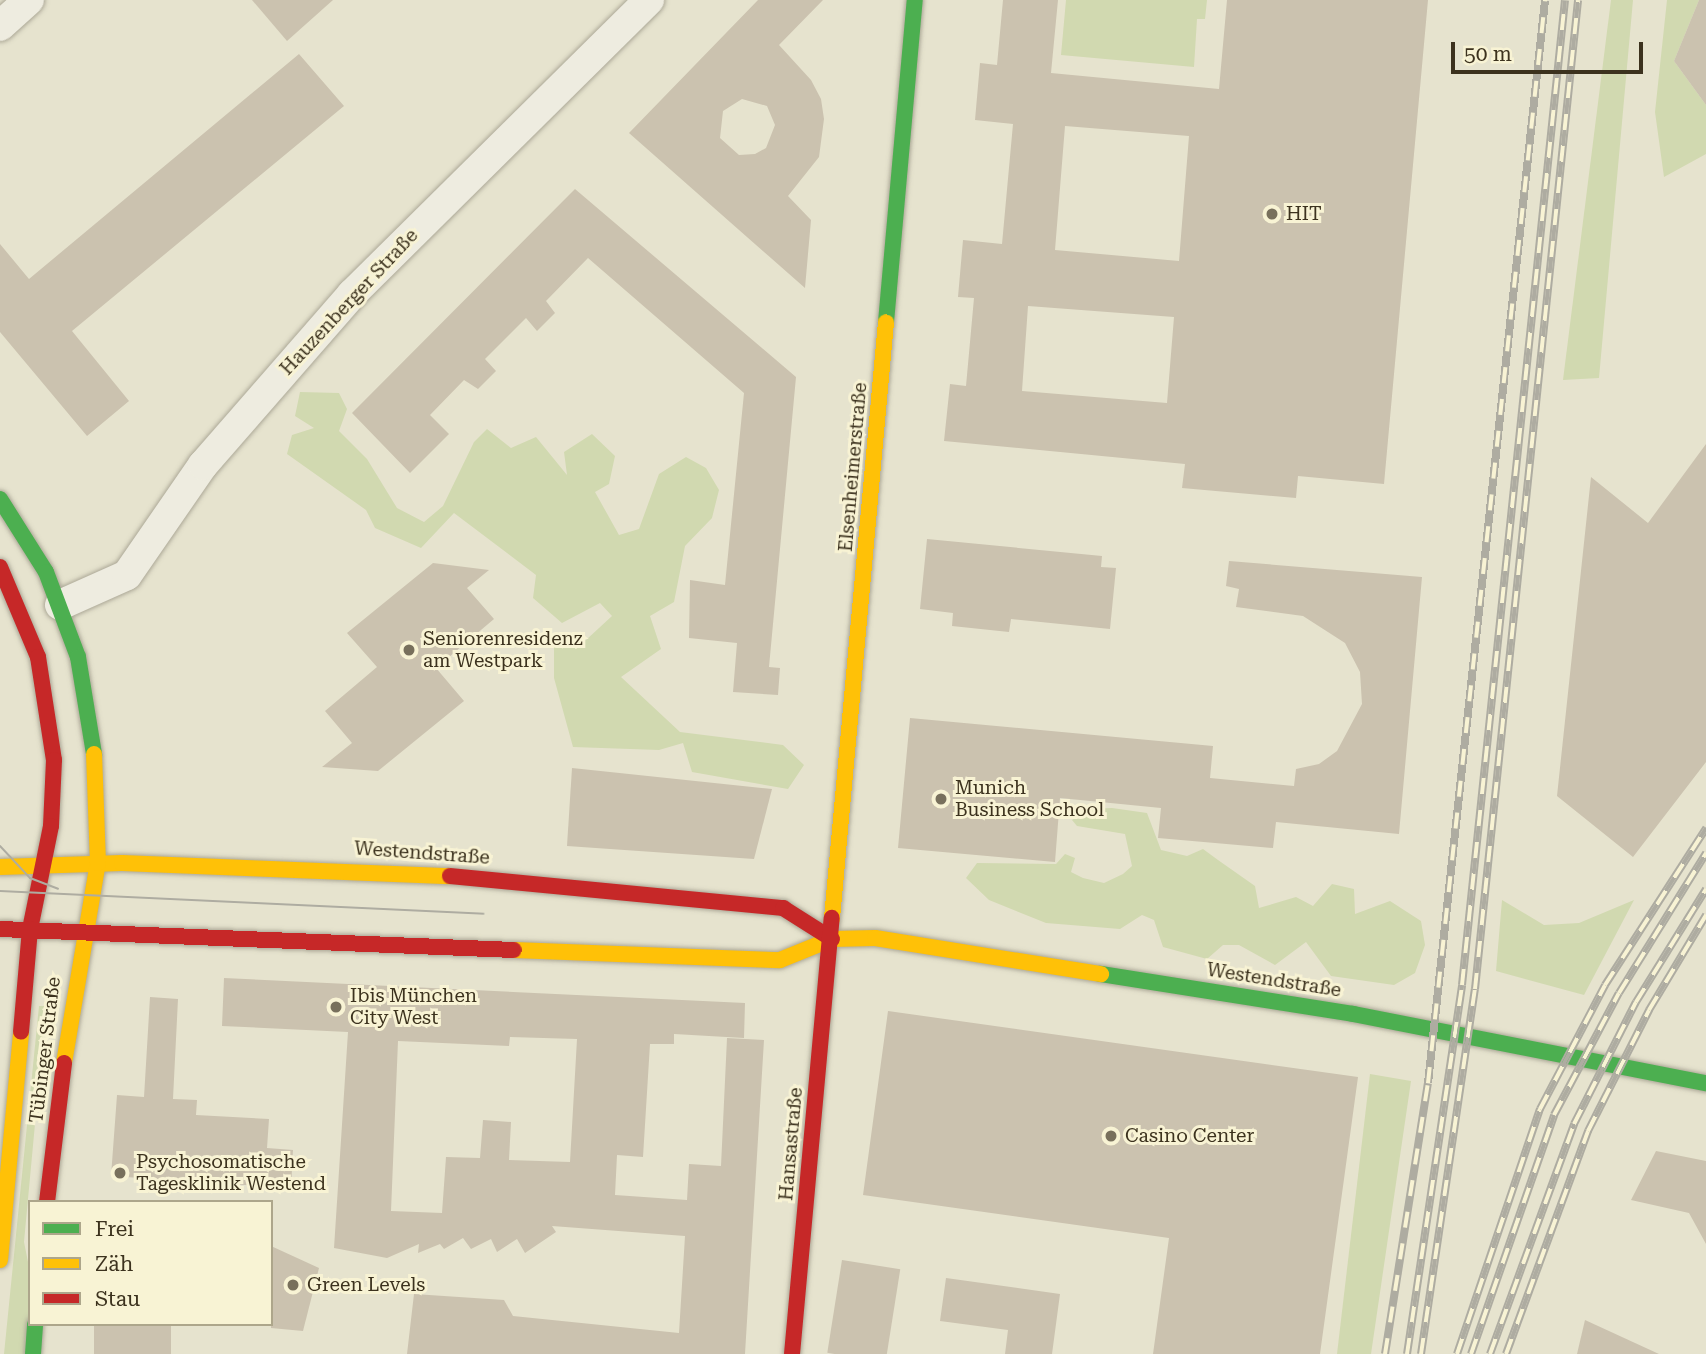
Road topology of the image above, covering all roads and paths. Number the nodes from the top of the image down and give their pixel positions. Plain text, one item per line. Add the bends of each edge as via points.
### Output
1 (649, 0) edge
2 (915, 0) edge
3 (25, 1) edge
4 (0, 26) edge
5 (0, 499) edge
6 (0, 567) edge
7 (60, 605) junction
8 (98, 863) junction
9 (45, 865) junction
10 (0, 867) edge
11 (0, 929) edge
12 (30, 929) junction
13 (85, 930) junction
14 (832, 939) junction
15 (1706, 1083) edge
16 (47, 1200) edge
17 (0, 1260) edge
18 (36, 1326) edge
19 (33, 1354) edge
20 (792, 1354) edge

1 - 7 street, Hauzenberger Straße via 352,294 203,465 127,575
2 - 14 main road, Elsenheimerstraße
3 - 4 street
5 - 7 main road, Tübinger Straße via 26,535
6 - 9 main road, Tübinger Straße via 38,657 49,709 53,788
7 - 8 main road, Tübinger Straße via 90,712
8 - 9 main road, Westendstraße
8 - 13 main road, Tübinger Straße
8 - 14 main road, Westendstraße via 327,868 680,895 783,908
9 - 10 main road, Westendstraße
9 - 12 main road, Tübinger Straße
11 - 12 main road, Westendstraße
12 - 13 main road, Westendstraße
12 - 17 main road, Tübinger Straße
13 - 14 main road, Westendstraße via 758,960 780,960
13 - 16 main road, Tübinger Straße
14 - 15 main road, Westendstraße via 897,940 1353,1014
14 - 20 main road, Hansastraße
18 - 19 main road

